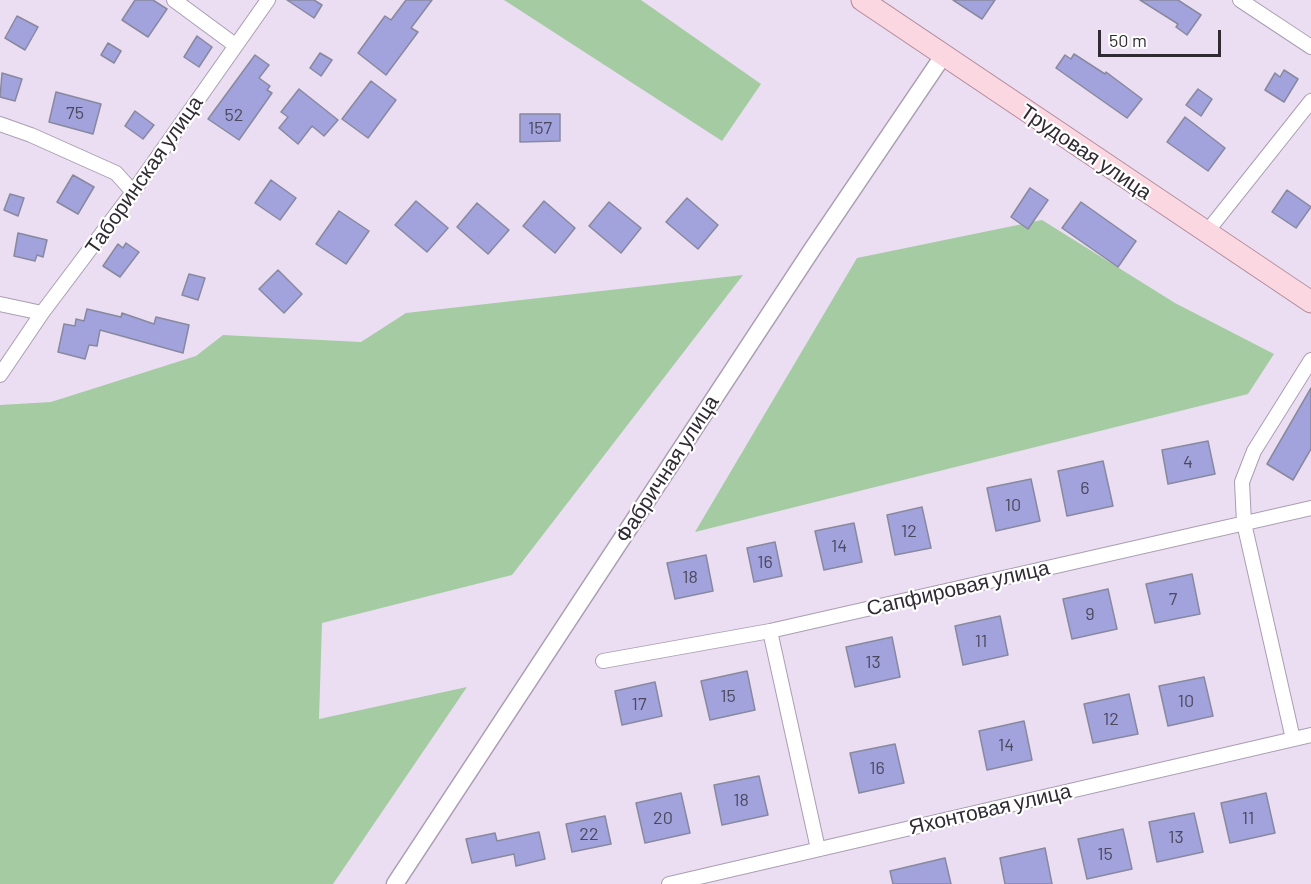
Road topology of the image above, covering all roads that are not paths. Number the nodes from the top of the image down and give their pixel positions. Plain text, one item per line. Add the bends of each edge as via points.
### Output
1 (174, 0) edge
2 (268, 0) edge
3 (862, 0) edge
4 (1240, 0) edge
5 (235, 45) junction
6 (1311, 47) edge
7 (943, 56) junction
8 (1311, 100) edge
9 (0, 124) edge
10 (133, 192) junction
11 (1206, 233) junction
12 (1311, 302) edge
13 (0, 304) edge
14 (42, 313) junction
15 (1311, 360) edge
16 (0, 375) edge
17 (1311, 508) edge
18 (1244, 523) junction
19 (770, 631) junction
20 (603, 661) dead end
21 (1311, 735) edge
22 (1293, 739) junction
23 (818, 849) junction
24 (395, 884) edge
25 (669, 884) edge

1 - 5 street
2 - 5 street, Таборинская улица
3 - 7 main road, Трудовая улица
4 - 6 street
5 - 10 street, Таборинская улица
7 - 11 main road, Трудовая улица
7 - 24 street, Фабричная улица
8 - 11 street
9 - 10 street via 116,173
10 - 14 street, Таборинская улица
11 - 12 main road, Трудовая улица
13 - 14 street
14 - 16 street, Таборинская улица
15 - 18 street via 1254,451 1242,482
17 - 18 street, Сапфировая улица
18 - 19 street, Сапфировая улица
18 - 22 street
19 - 20 street, Сапфировая улица
19 - 23 street
21 - 22 street, Яхонтовая улица
22 - 23 street, Яхонтовая улица
23 - 25 street, Яхонтовая улица

